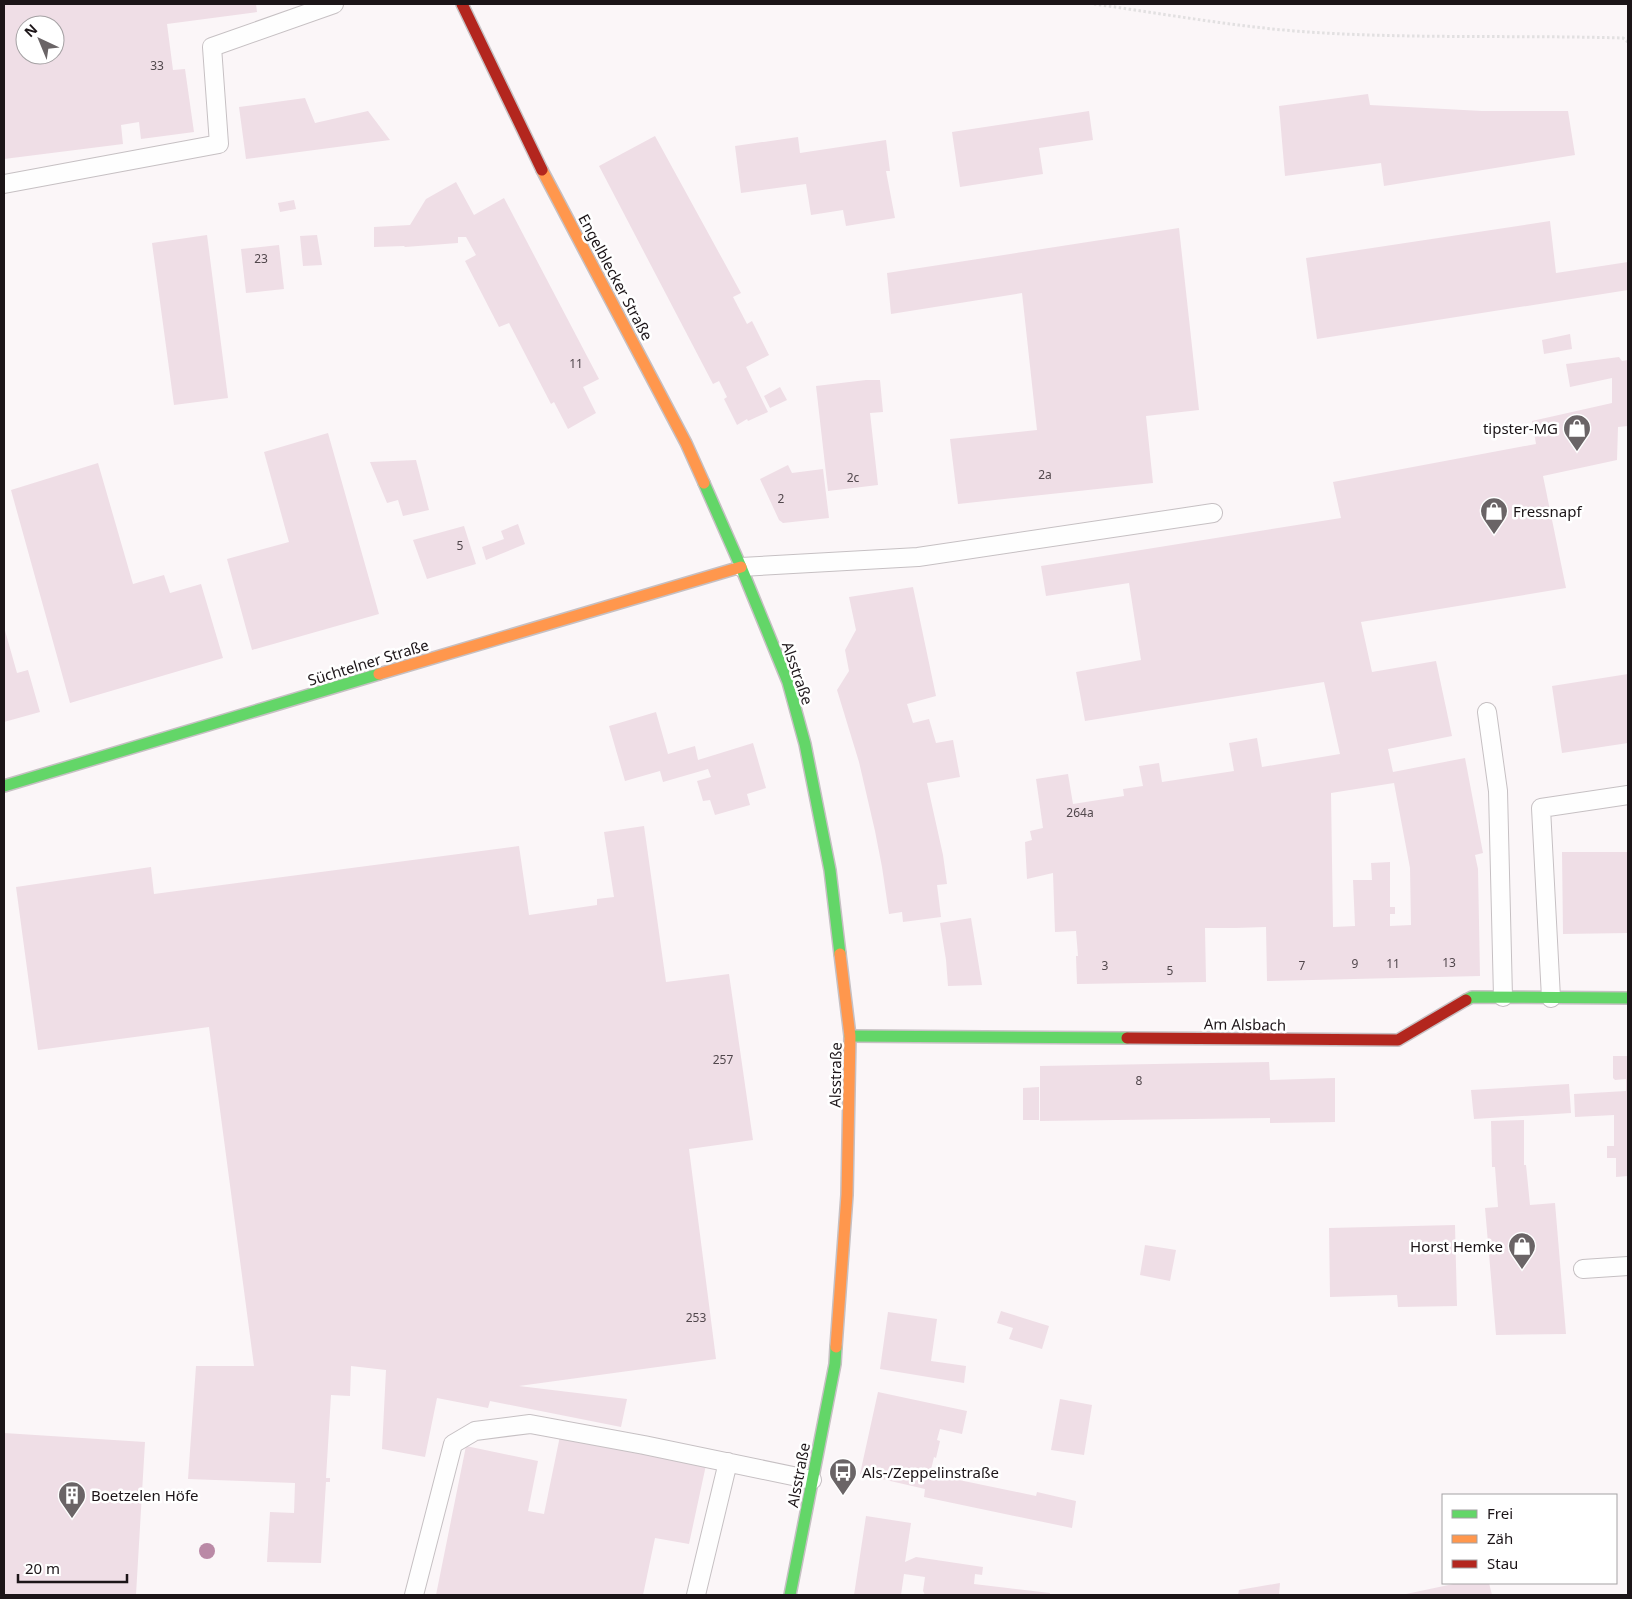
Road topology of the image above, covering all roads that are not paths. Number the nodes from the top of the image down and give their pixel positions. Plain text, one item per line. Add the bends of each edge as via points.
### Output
1 (334, 4) edge
2 (462, 4) edge
3 (4, 184) edge
4 (1213, 512) dead end
5 (741, 567) junction
6 (1487, 712) dead end
7 (4, 786) edge
8 (1628, 795) edge
9 (1503, 997) junction
10 (1551, 998) junction
11 (1628, 998) edge
12 (850, 1036) junction
13 (1628, 1266) edge
14 (1582, 1269) dead end
15 (728, 1462) junction
16 (812, 1480) junction
17 (414, 1595) edge
18 (696, 1595) edge
19 (790, 1595) edge

1 - 3 lane via 212,47 219,144
2 - 5 street, Engelblecker Straße via 528,142 686,443
4 - 5 lane via 918,557
5 - 7 street, Süchtelner Straße
5 - 12 street, Alsstraße via 788,682 805,744 830,870
6 - 9 lane via 1498,791
8 - 10 lane via 1542,808
9 - 10 street, Am Alsbach
9 - 12 street, Am Alsbach via 1472,997 1398,1040
10 - 11 street, Am Alsbach
12 - 16 street, Alsstraße via 847,1195 835,1364
13 - 14 lane
15 - 16 lane
15 - 17 lane via 530,1424 475,1431 452,1444
15 - 18 lane
16 - 19 street, Alsstraße

